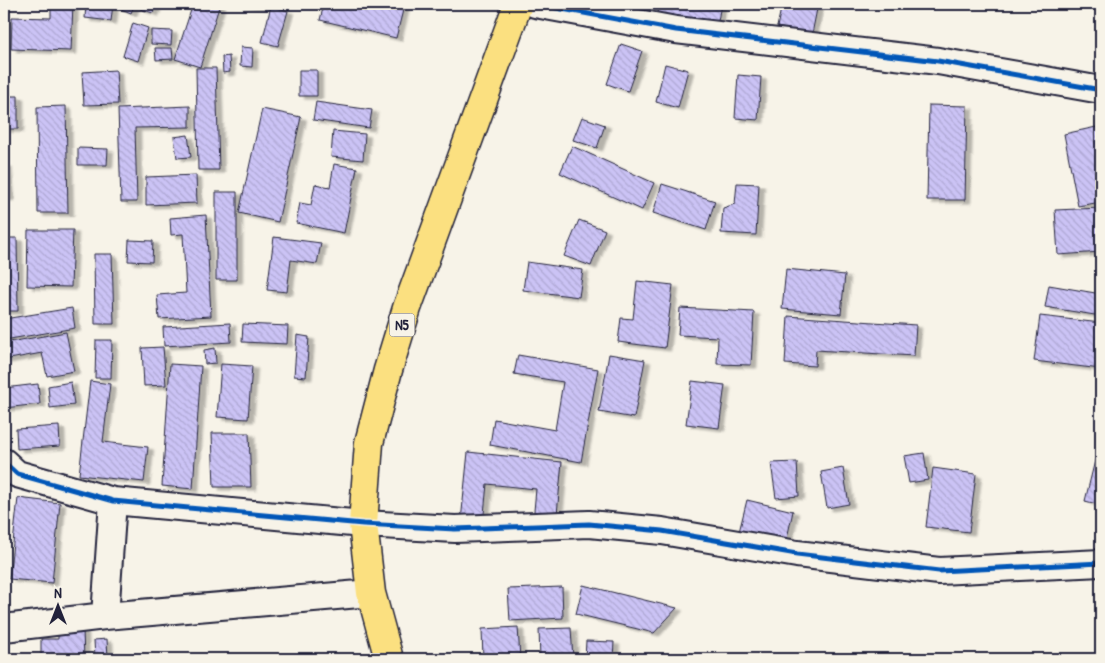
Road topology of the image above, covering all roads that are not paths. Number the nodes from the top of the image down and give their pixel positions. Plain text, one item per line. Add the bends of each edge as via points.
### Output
1 (518, 4) edge
2 (535, 4) edge
3 (1101, 90) edge
4 (4, 462) edge
5 (113, 501) junction
6 (363, 524) junction
7 (1101, 563) edge
8 (371, 593) junction
9 (105, 616) junction
10 (4, 628) edge
11 (389, 659) edge

1 - 6 main road, N5 / N5 via 407,308 391,361 369,443
2 - 3 street via 676,30 938,60
4 - 5 street via 17,474
5 - 6 street
5 - 9 street
6 - 7 street via 454,529 589,524 662,531 797,554 939,571
6 - 8 main road, N5 / N5
8 - 9 street
8 - 11 main road, N5 / N5
9 - 10 street

